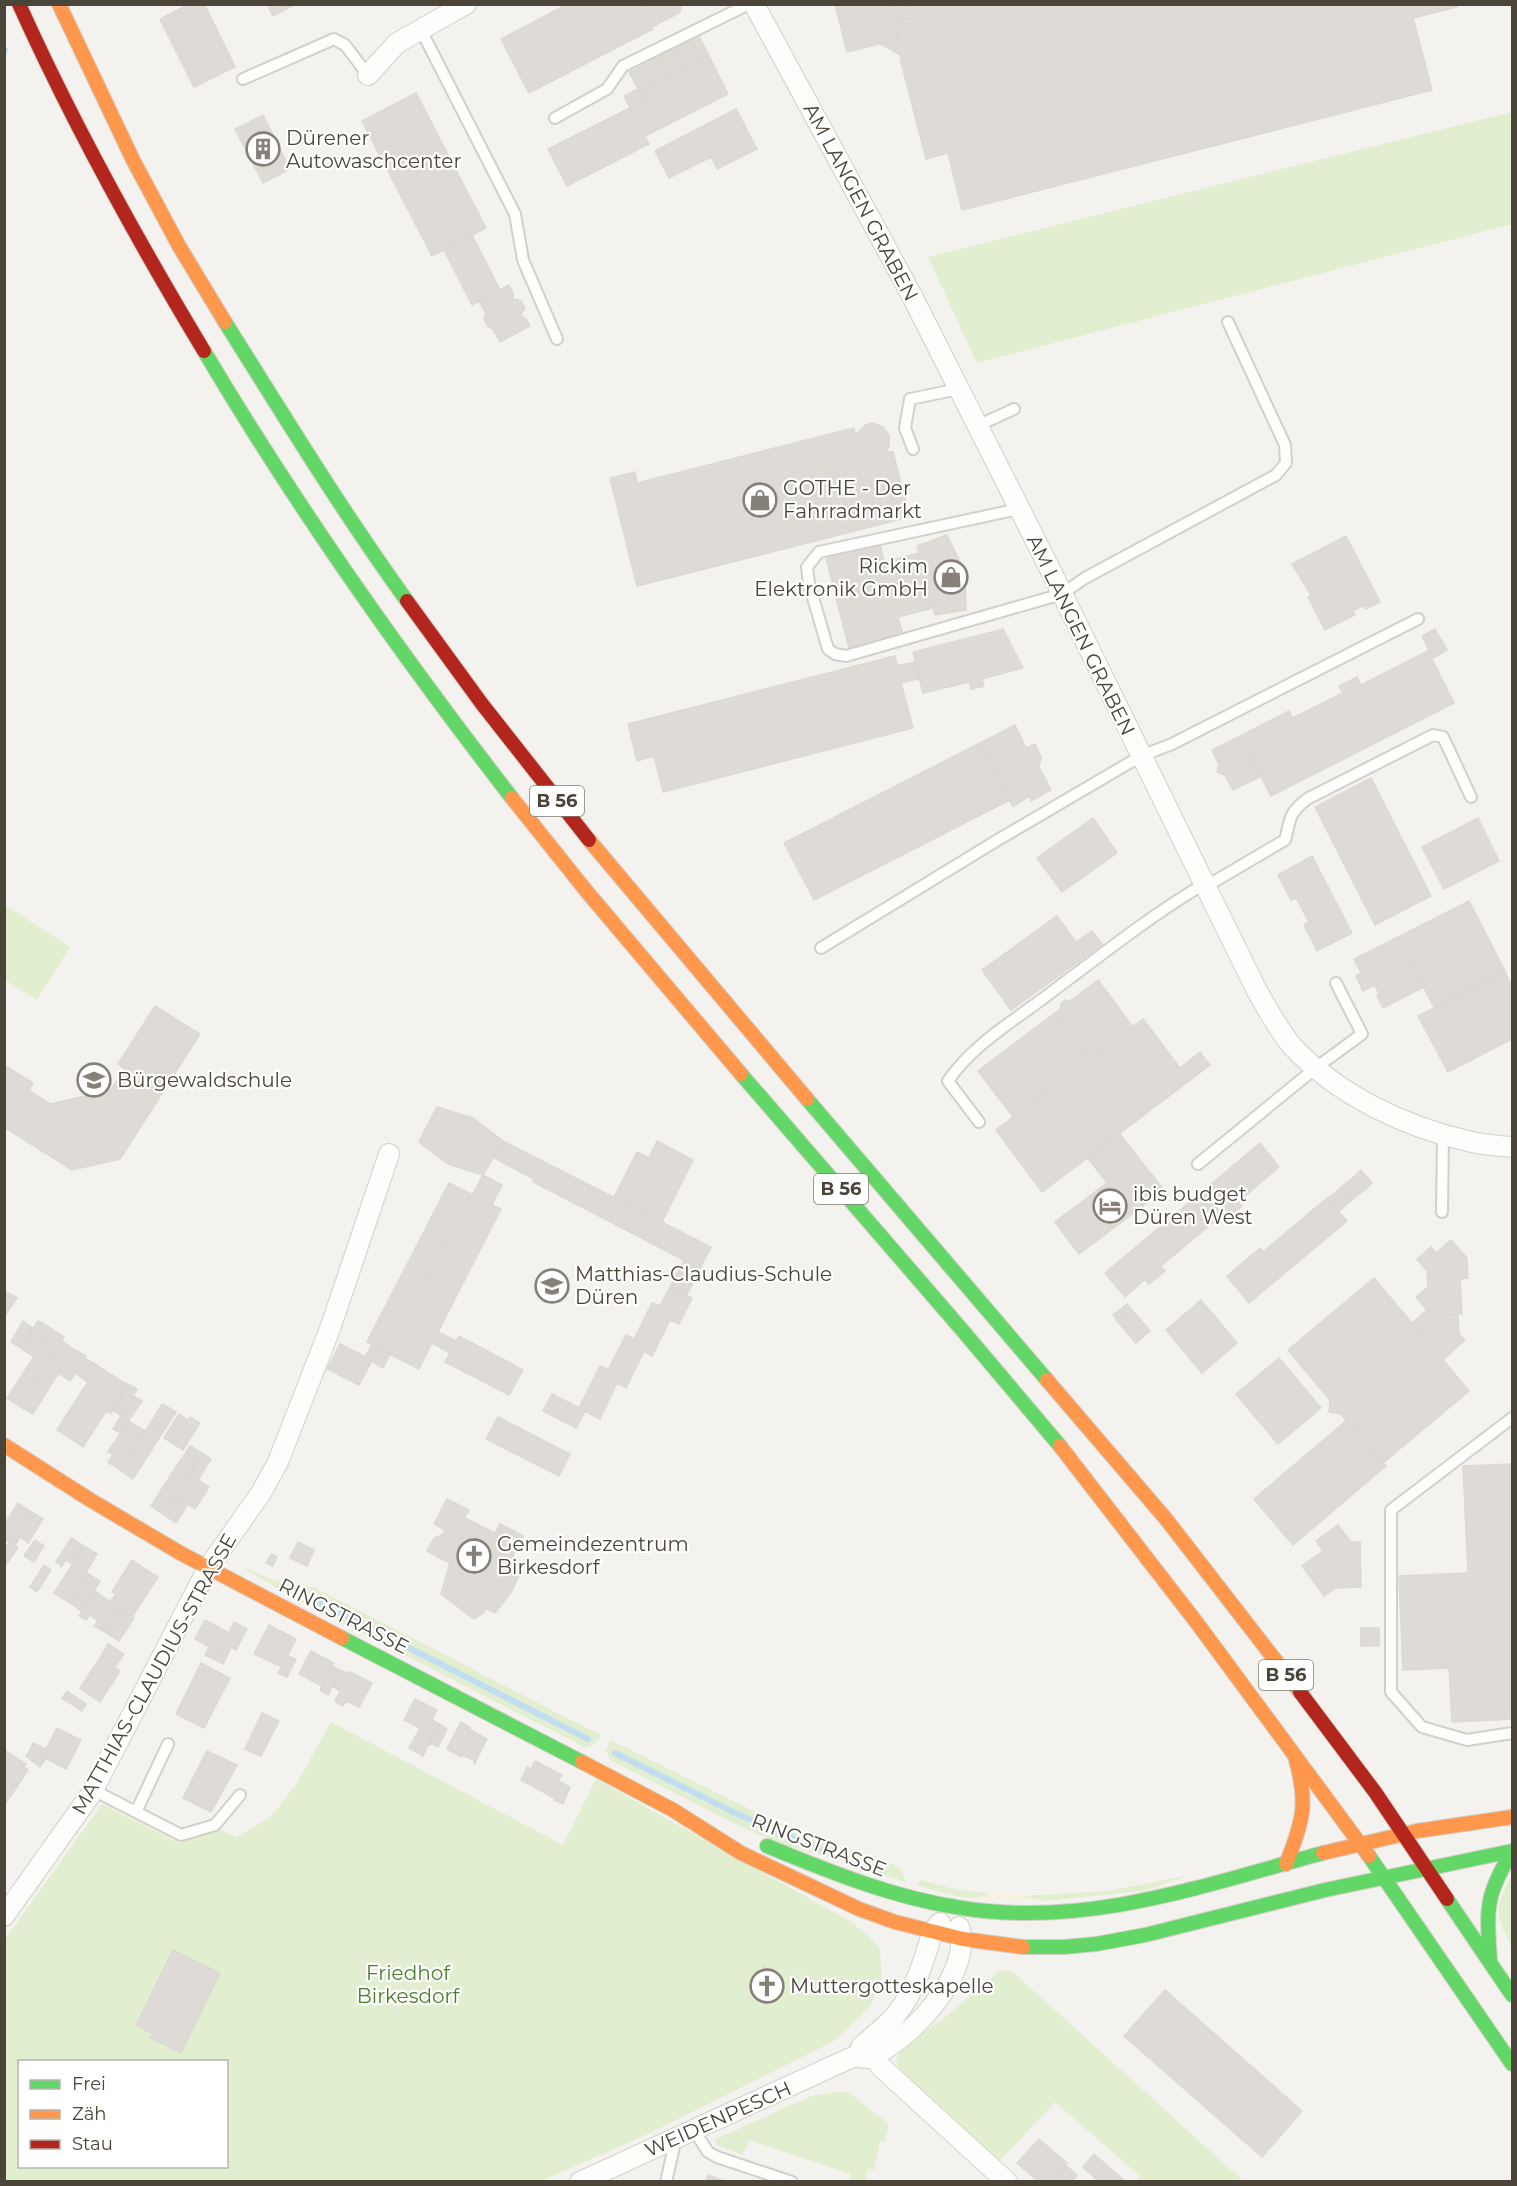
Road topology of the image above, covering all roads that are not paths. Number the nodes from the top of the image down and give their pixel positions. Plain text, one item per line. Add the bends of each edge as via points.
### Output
1 (19, 4) edge
2 (59, 4) edge
3 (466, 4) edge
4 (749, 4) edge
5 (754, 4) edge
6 (421, 30) junction
7 (368, 75) joint
8 (243, 79) dead end
9 (555, 118) dead end
10 (1228, 322) dead end
11 (557, 339) dead end
12 (959, 389) junction
13 (1014, 409) dead end
14 (977, 426) junction
15 (913, 449) dead end
16 (1019, 508) junction
17 (1062, 594) junction
18 (1418, 620) dead end
19 (1141, 756) junction
20 (1471, 797) dead end
21 (1204, 886) junction
22 (821, 948) dead end
23 (1336, 983) dead end
24 (1317, 1067) junction
25 (978, 1122) dead end
26 (1443, 1134) junction
27 (1512, 1147) edge
28 (389, 1154) dead end
29 (1198, 1164) dead end
30 (1443, 1212) dead end
31 (1512, 1418) edge
32 (4, 1446) edge
33 (208, 1568) junction
34 (1512, 1733) edge
35 (168, 1744) dead end
36 (1293, 1751) junction
37 (93, 1790) junction
38 (240, 1795) dead end
39 (672, 1810) junction
40 (136, 1812) junction
41 (1512, 1817) edge
42 (1403, 1833) junction
43 (737, 1834) dead end
44 (759, 1843) dead end
45 (1362, 1843) junction
46 (1512, 1852) edge
47 (1286, 1864) junction
48 (1428, 1868) junction
49 (1386, 1877) junction
50 (954, 1908) junction
51 (4, 1916) edge
52 (933, 1931) junction
53 (963, 1939) junction
54 (1490, 1961) junction
55 (1512, 1995) edge
56 (874, 2046) junction
57 (1512, 2064) edge
58 (685, 2134) junction
59 (580, 2181) edge
60 (666, 2181) edge
61 (792, 2181) edge
62 (1007, 2181) edge

1 - 36 main road, B 56 via 52,79 150,263 253,432 346,573 529,819 1092,1486
2 - 42 main road, B 56 via 133,160 185,256 376,559 482,704 555,799 757,1041 1166,1519
3 - 6 street
4 - 9 lane via 623,66 607,90
5 - 12 street, AM LANGEN GRABEN
6 - 7 street via 397,43
6 - 11 lane via 515,214 523,260
7 - 8 lane via 345,45 334,39
10 - 17 lane via 1285,445 1286,463 1276,475
12 - 14 street, AM LANGEN GRABEN
12 - 15 lane via 910,399 905,428
13 - 14 lane
14 - 16 street, AM LANGEN GRABEN
16 - 17 street, AM LANGEN GRABEN
16 - 17 lane via 819,552 807,567 828,649 846,656
17 - 19 street, AM LANGEN GRABEN
18 - 19 lane
19 - 21 street, AM LANGEN GRABEN
19 - 22 lane
20 - 21 lane via 1443,737 1433,735 1307,799 1290,816 1285,840
21 - 24 street, AM LANGEN GRABEN via 1256,989 1292,1046
21 - 25 lane via 1108,950 956,1069 948,1081
23 - 24 lane via 1362,1034
24 - 26 street, AM LANGEN GRABEN via 1335,1083 1387,1114
24 - 29 lane
26 - 27 street, AM LANGEN GRABEN via 1473,1143
26 - 30 lane
28 - 33 street, MATTHIAS-CLAUDIUS-STRASSE via 331,1326 278,1462
31 - 34 lane via 1391,1510 1391,1692 1422,1727 1467,1740
32 - 33 main road, RINGSTRASSE
33 - 37 street, MATTHIAS-CLAUDIUS-STRASSE
33 - 39 main road, RINGSTRASSE
35 - 40 lane
36 - 45 main road, B 56
36 - 47 main road via 1303,1784 1304,1806 1302,1824
37 - 40 lane
37 - 51 street, MATTHIAS-CLAUDIUS-STRASSE
38 - 40 lane via 215,1825 181,1835
39 - 43 main road, RINGSTRASSE
39 - 52 main road, RINGSTRASSE via 741,1853 819,1891 895,1922
41 - 42 main road, RINGSTRASSE
42 - 45 main road, RINGSTRASSE
42 - 48 main road, B 56
44 - 50 main road, RINGSTRASSE via 906,1898
45 - 47 main road, RINGSTRASSE
45 - 49 main road, B 56
46 - 48 main road, RINGSTRASSE
46 - 54 main road via 1490,1893
47 - 50 main road, RINGSTRASSE via 1215,1884 1096,1908 1030,1913
48 - 49 main road, RINGSTRASSE
48 - 54 main road, B 56
49 - 53 main road, RINGSTRASSE via 1096,1944 1015,1947
49 - 57 main road, B 56
50 - 52 street
50 - 53 street
52 - 53 main road, RINGSTRASSE
52 - 56 street via 911,1992
53 - 56 street, WEIDENPESCH via 958,1962 946,1986 925,2014 907,2033
54 - 55 main road, B 56
56 - 58 street, WEIDENPESCH via 871,2058 855,2056
56 - 62 street via 880,2066
58 - 59 street, WEIDENPESCH
58 - 60 lane
58 - 61 lane via 717,2157

